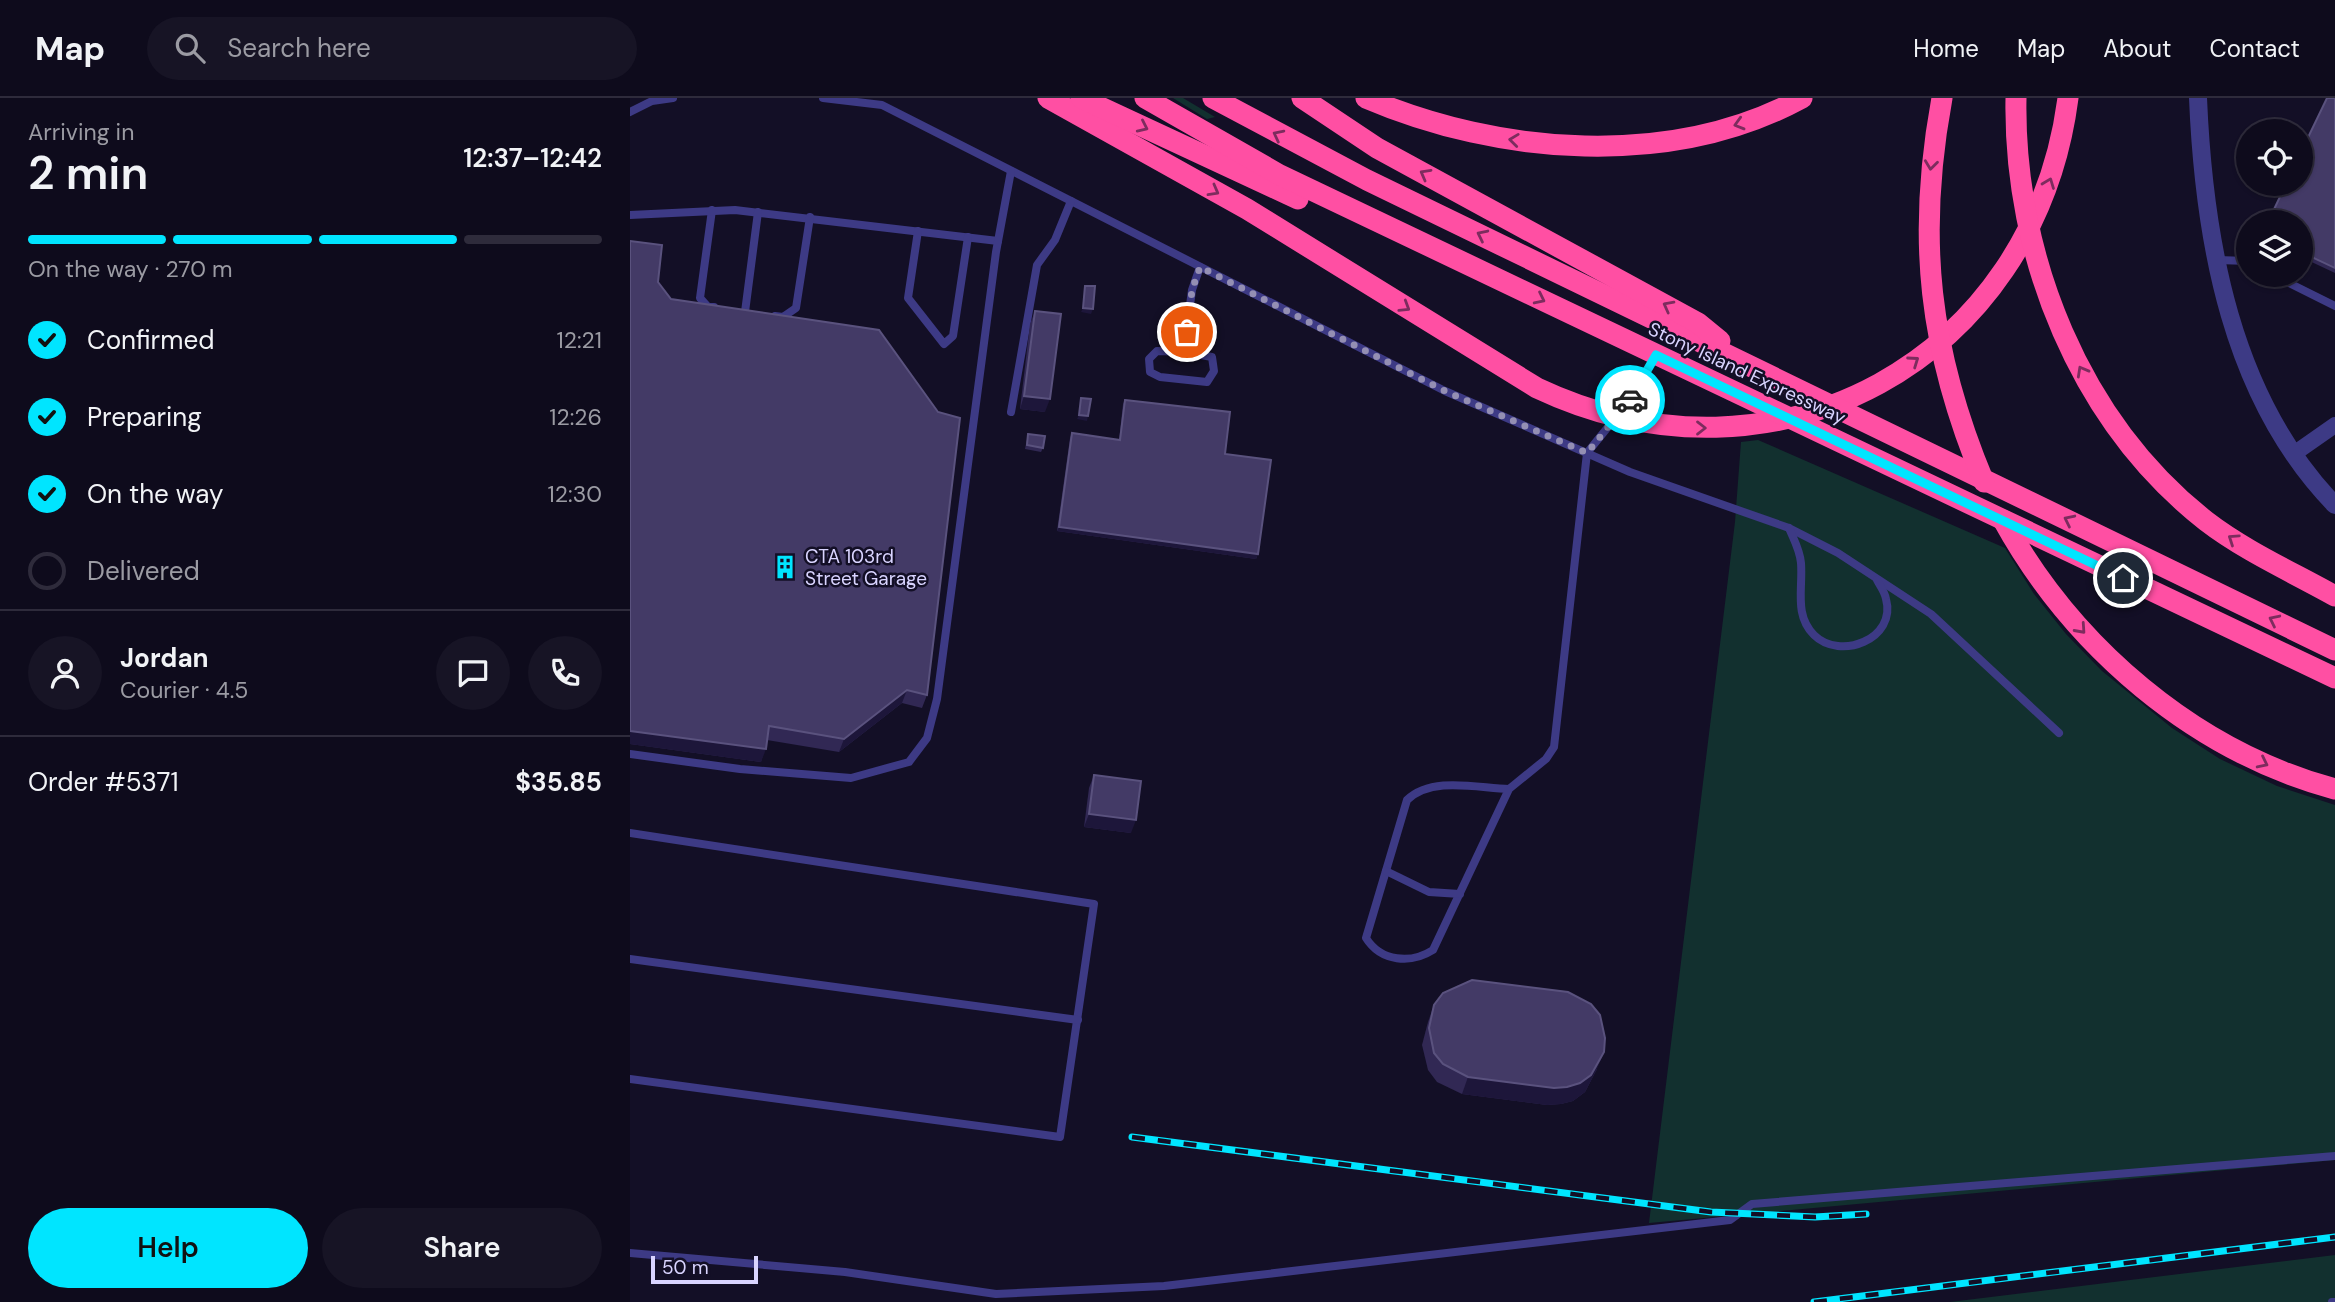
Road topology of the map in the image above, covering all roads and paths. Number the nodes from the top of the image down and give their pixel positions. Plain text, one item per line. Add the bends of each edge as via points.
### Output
1 (673, 98) edge
2 (823, 98) edge
3 (1048, 98) edge
4 (1081, 98) edge
5 (1145, 98) edge
6 (1213, 98) edge
7 (1302, 98) edge
8 (1366, 98) edge
9 (1802, 98) edge
10 (1941, 98) edge
11 (2016, 98) edge
12 (2068, 98) edge
13 (2198, 98) edge
14 (630, 111) edge
15 (1012, 171) junction
16 (1071, 201) junction
17 (712, 211) junction
18 (758, 212) junction
19 (630, 215) edge
20 (810, 217) junction
21 (918, 231) junction
22 (968, 237) junction
23 (998, 241) junction
24 (2216, 260) junction
25 (2236, 261) edge
26 (1200, 267) junction
27 (1478, 270) junction
28 (2295, 287) edge
29 (2335, 306) edge
30 (720, 308) edge
31 (733, 310) edge
32 (745, 312) junction
33 (758, 314) edge
34 (771, 315) edge
35 (1184, 352) junction
36 (1656, 355) junction
37 (1742, 360) junction
38 (1011, 412) dead end
39 (2335, 425) edge
40 (1587, 453) junction
41 (2295, 453) junction
42 (2335, 505) edge
43 (1789, 528) junction
44 (1875, 577) junction
45 (2206, 587) junction
46 (2335, 596) edge
47 (2194, 611) junction
48 (2335, 650) edge
49 (2335, 678) edge
50 (2059, 733) dead end
51 (630, 754) edge
52 (1509, 789) junction
53 (2335, 789) edge
54 (630, 833) edge
55 (1386, 871) junction
56 (1460, 894) junction
57 (630, 959) edge
58 (1077, 1020) junction
59 (630, 1079) edge
60 (2335, 1156) edge
61 (630, 1253) edge

1 - 14 lane
2 - 15 lane via 882,105
3 -> 12 highway via 1247,209 1492,362 1569,403 1674,428 1734,427 1809,414 1896,374 1932,349 1998,281 2040,205 2055,168
4 -> 27 highway via 1412,253
5 - 27 highway, Stony Island Expressway via 1280,175
37 -> 6 highway, Stony Island Expressway via 1367,180
37 -> 7 highway via 1698,323 1377,148
9 -> 8 highway via 1714,131 1591,144 1550,144 1469,133
10 -> 53 highway via 1930,178 1928,256 1936,323 1960,422 1987,490 2039,575 2080,629 2161,703 2237,751
46 -> 11 highway via 2206,521 2147,464 2098,399 2061,328 2034,245 2024,195
13 - 24 street
15 - 16 lane
15 - 23 lane
16 - 26 lane
16 - 38 lane via 1055,240 1037,265
17 - 18 lane
17 - 19 lane
17 - 30 lane via 700,298 708,307
18 - 20 lane
18 - 32 lane
20 - 21 lane
20 - 34 lane via 796,308 783,317
21 - 22 lane
21 - 22 lane via 908,298 944,345 953,336
22 - 23 lane
23 - 51 lane via 937,699 927,738 909,762 851,778
24 - 25 lane
24 - 41 street via 2254,380
26 - 35 lane via 1192,290
26 - 40 lane via 1445,391
27 -> 36 highway, Stony Island Expressway
28 - 29 lane
31 - 32 lane
32 - 33 lane
35 - 35 lane via 1212,357 1214,371 1208,382 1150,372 1149,359 1157,351
36 - 40 lane via 1629,401
36 - 47 highway, Stony Island Expressway
45 -> 37 highway, Stony Island Expressway
39 - 41 street
40 - 43 lane
40 - 52 lane via 1554,747
41 - 42 street
43 - 44 lane
43 - 44 lane via 1801,563 1804,622 1829,646 1849,648 1880,629 1887,600
44 - 50 lane via 1930,614
45 - 47 lane
48 -> 45 highway, Stony Island Expressway
47 - 49 highway, Stony Island Expressway
52 - 55 lane via 1436,786 1417,790 1407,800
52 - 56 lane
54 - 58 lane via 1094,904
55 - 56 lane via 1429,892
55 - 56 lane via 1366,938 1371,946 1403,961 1419,959 1433,950
57 - 58 lane
58 - 59 lane via 1060,1137
60 - 61 lane via 1752,1204 1730,1220 1114,1290 996,1294 845,1272

